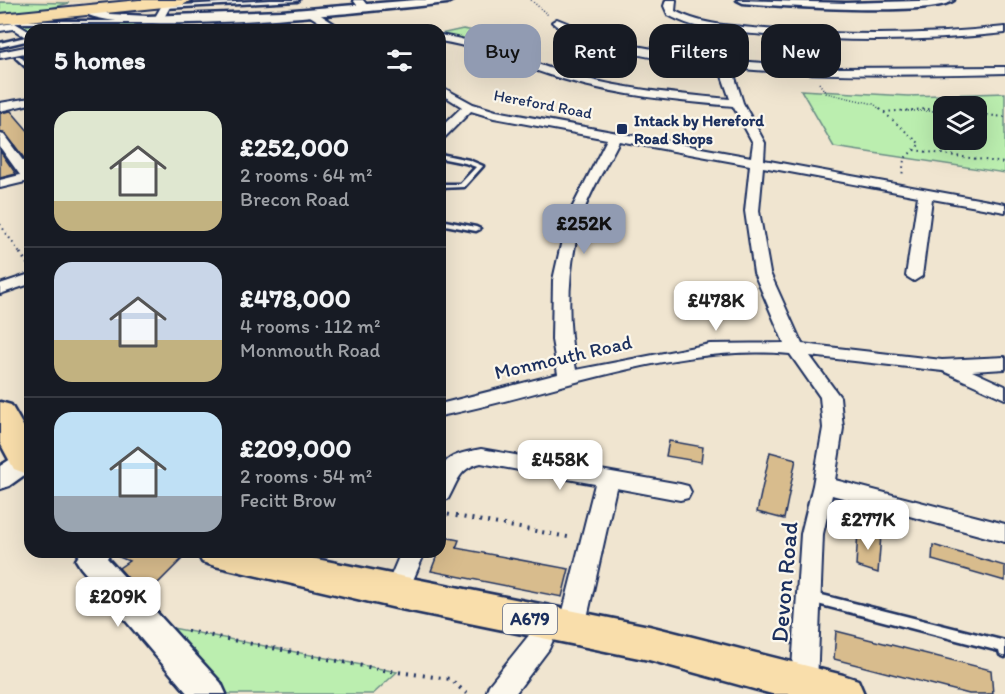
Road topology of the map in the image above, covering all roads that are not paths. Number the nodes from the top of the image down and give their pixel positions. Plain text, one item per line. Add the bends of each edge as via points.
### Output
1 (183, 0) edge
2 (297, 0) edge
3 (447, 0) edge
4 (671, 0) edge
5 (743, 0) edge
6 (948, 0) edge
7 (362, 4) edge
8 (843, 4) edge
9 (120, 8) junction
10 (88, 11) junction
11 (162, 13) junction
12 (314, 14) junction
13 (214, 18) junction
14 (0, 20) edge
15 (557, 22) road end
16 (330, 24) edge
17 (0, 28) edge
18 (463, 29) dead end
19 (1005, 30) edge
20 (24, 33) edge
21 (446, 34) edge
22 (446, 36) edge
23 (24, 39) edge
24 (0, 45) edge
25 (24, 50) edge
26 (649, 52) edge
27 (0, 55) edge
28 (18, 57) dead end
29 (24, 63) edge
30 (749, 66) edge
31 (1005, 70) edge
32 (728, 78) edge
33 (446, 93) edge
34 (24, 102) edge
35 (737, 103) junction
36 (469, 106) junction
37 (0, 107) edge
38 (446, 129) edge
39 (614, 137) junction
40 (0, 138) edge
41 (446, 157) edge
42 (758, 162) junction
43 (24, 171) edge
44 (24, 179) edge
45 (0, 184) edge
46 (446, 187) edge
47 (926, 193) junction
48 (1005, 208) edge
49 (446, 223) edge
50 (476, 229) dead end
51 (914, 276) dead end
52 (24, 281) edge
53 (0, 289) edge
54 (795, 348) junction
55 (1005, 363) edge
56 (947, 367) junction
57 (568, 376) junction
58 (1005, 393) edge
59 (446, 408) edge
60 (0, 412) edge
61 (24, 455) edge
62 (24, 464) edge
63 (0, 479) edge
64 (607, 479) junction
65 (446, 480) edge
66 (824, 485) junction
67 (680, 492) dead end
68 (1005, 533) edge
69 (92, 558) edge
70 (242, 558) edge
71 (410, 558) edge
72 (396, 592) junction
73 (807, 596) junction
74 (560, 624) junction
75 (1005, 651) edge
76 (804, 684) junction
77 (209, 694) edge
78 (499, 694) edge
79 (843, 694) edge

1 - 9 highway
2 - 11 lane
3 - 7 street
4 - 19 street via 671,13 686,22 717,28 874,38
5 - 8 street
6 - 8 street
7 - 12 street
9 - 10 highway
9 - 11 street via 124,15
10 - 11 street via 118,18
10 - 14 highway
11 - 13 street
12 - 13 street
12 - 16 street
13 - 14 lane via 147,23
15 - 26 street via 578,33
17 - 20 street via 15,26
18 - 21 street
22 - 35 street via 478,38 524,63 580,80 644,93
23 - 24 lane
25 - 27 street
28 - 29 lane
30 - 31 street via 899,73
32 - 35 street, Devon Road
33 - 36 street, Hereford Road
34 - 37 street
35 - 42 street, Devon Road via 759,143
36 - 38 street
36 - 39 street, Hereford Road
39 - 42 street, Hereford Road
39 - 57 street via 574,218 561,280 561,340
40 - 43 street
41 - 46 lane via 480,166 465,185
42 - 47 street, Hereford Road
42 - 54 street, Devon Road via 752,211 762,273
44 - 45 street
47 - 48 street, Hereford Road
47 - 51 street
49 - 50 lane
52 - 53 street
54 - 56 street, Monmouth Road
54 - 57 street, Monmouth Road via 693,352
54 - 66 street, Devon Road via 830,397 833,428
55 - 56 street, Monmouth Road
56 - 58 street, Monmouth Road
57 - 59 street, Monmouth Road
60 - 61 main road
62 - 63 street
64 - 65 street via 481,456 461,459
64 - 67 street
64 - 74 street via 591,542
66 - 68 street
66 - 73 street, Devon Road via 812,534
69 - 77 street
70 - 72 main road, A679
71 - 72 street
72 - 74 main road, A679
73 - 75 lane via 1005,647
73 - 76 street, Devon Road
74 - 76 main road, A679
74 - 78 street via 540,641
76 - 79 main road, A679

